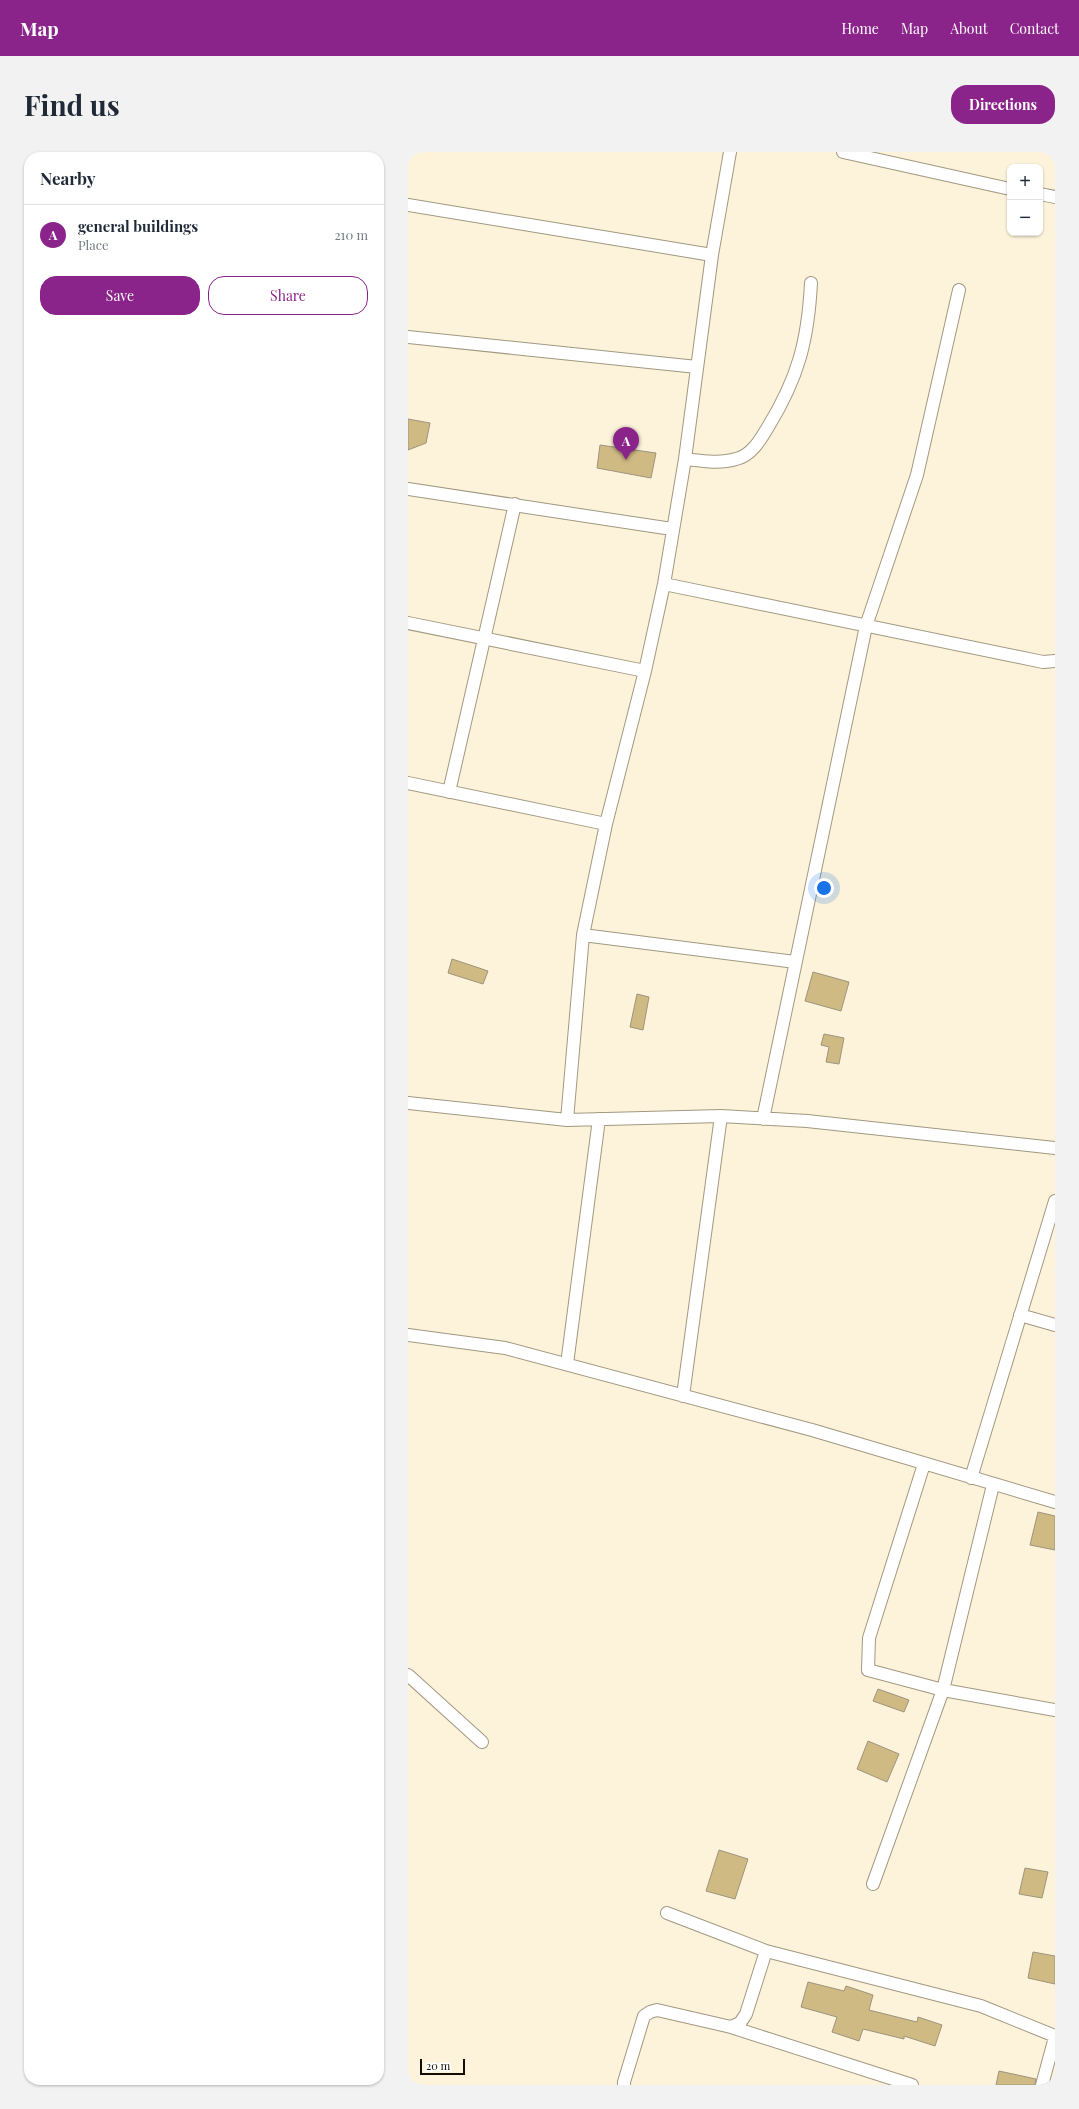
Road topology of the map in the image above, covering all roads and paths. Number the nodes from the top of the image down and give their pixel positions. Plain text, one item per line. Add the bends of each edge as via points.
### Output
1 (730, 152) edge
2 (843, 152) edge
3 (1007, 188) edge
4 (1043, 195) edge
5 (1055, 197) edge
6 (408, 205) edge
7 (712, 255) junction
8 (811, 284) dead end
9 (959, 290) dead end
10 (408, 337) edge
11 (697, 367) junction
12 (685, 459) junction
13 (408, 489) edge
14 (515, 504) junction
15 (672, 529) junction
16 (664, 584) junction
17 (408, 623) edge
18 (866, 626) junction
19 (485, 639) junction
20 (1055, 661) edge
21 (645, 671) junction
22 (408, 784) edge
23 (449, 792) junction
24 (606, 824) junction
25 (583, 935) junction
26 (795, 962) junction
27 (408, 1103) edge
28 (720, 1116) junction
29 (599, 1119) junction
30 (762, 1119) junction
31 (567, 1120) junction
32 (1055, 1148) edge
33 (1055, 1201) edge
34 (1020, 1315) junction
35 (1055, 1325) edge
36 (408, 1335) edge
37 (567, 1364) junction
38 (684, 1396) junction
39 (924, 1464) junction
40 (971, 1478) junction
41 (993, 1485) junction
42 (1055, 1502) edge
43 (408, 1675) edge
44 (943, 1690) junction
45 (1055, 1710) edge
46 (482, 1742) dead end
47 (873, 1884) dead end
48 (667, 1912) dead end
49 (766, 1951) junction
50 (731, 2027) junction
51 (1055, 2036) edge
52 (624, 2085) edge
53 (912, 2085) edge
54 (1042, 2085) edge

1 - 7 street
2 - 3 street
4 - 5 street
6 - 7 street
7 - 11 street
8 - 12 street via 810,311 800,361 785,398 757,445 738,459 715,462
9 - 18 street via 917,475
10 - 11 street
11 - 12 street
12 - 15 street
13 - 14 street
14 - 15 street
14 - 19 street
15 - 16 street
16 - 18 street
16 - 21 street
17 - 19 street
18 - 20 street via 1043,662
18 - 26 street
19 - 21 street
19 - 23 street
21 - 24 street
22 - 23 street
23 - 24 street
24 - 25 street
25 - 26 street
25 - 31 street
26 - 30 street
27 - 31 street
28 - 29 street
28 - 30 street
28 - 38 street
29 - 31 street
29 - 37 street
30 - 32 street via 807,1121
33 - 34 street
34 - 35 street
34 - 40 street
36 - 37 street via 505,1348
37 - 38 street
38 - 39 street via 812,1430
39 - 40 street
39 - 44 street via 869,1638 868,1670
40 - 41 street
41 - 42 street
41 - 44 street
43 - 46 street
44 - 45 street
44 - 47 street
48 - 49 street
49 - 50 street via 746,2014 740,2022
49 - 51 street via 981,2006
50 - 52 street via 657,2010 650,2012 644,2016
50 - 53 street
51 - 54 street

